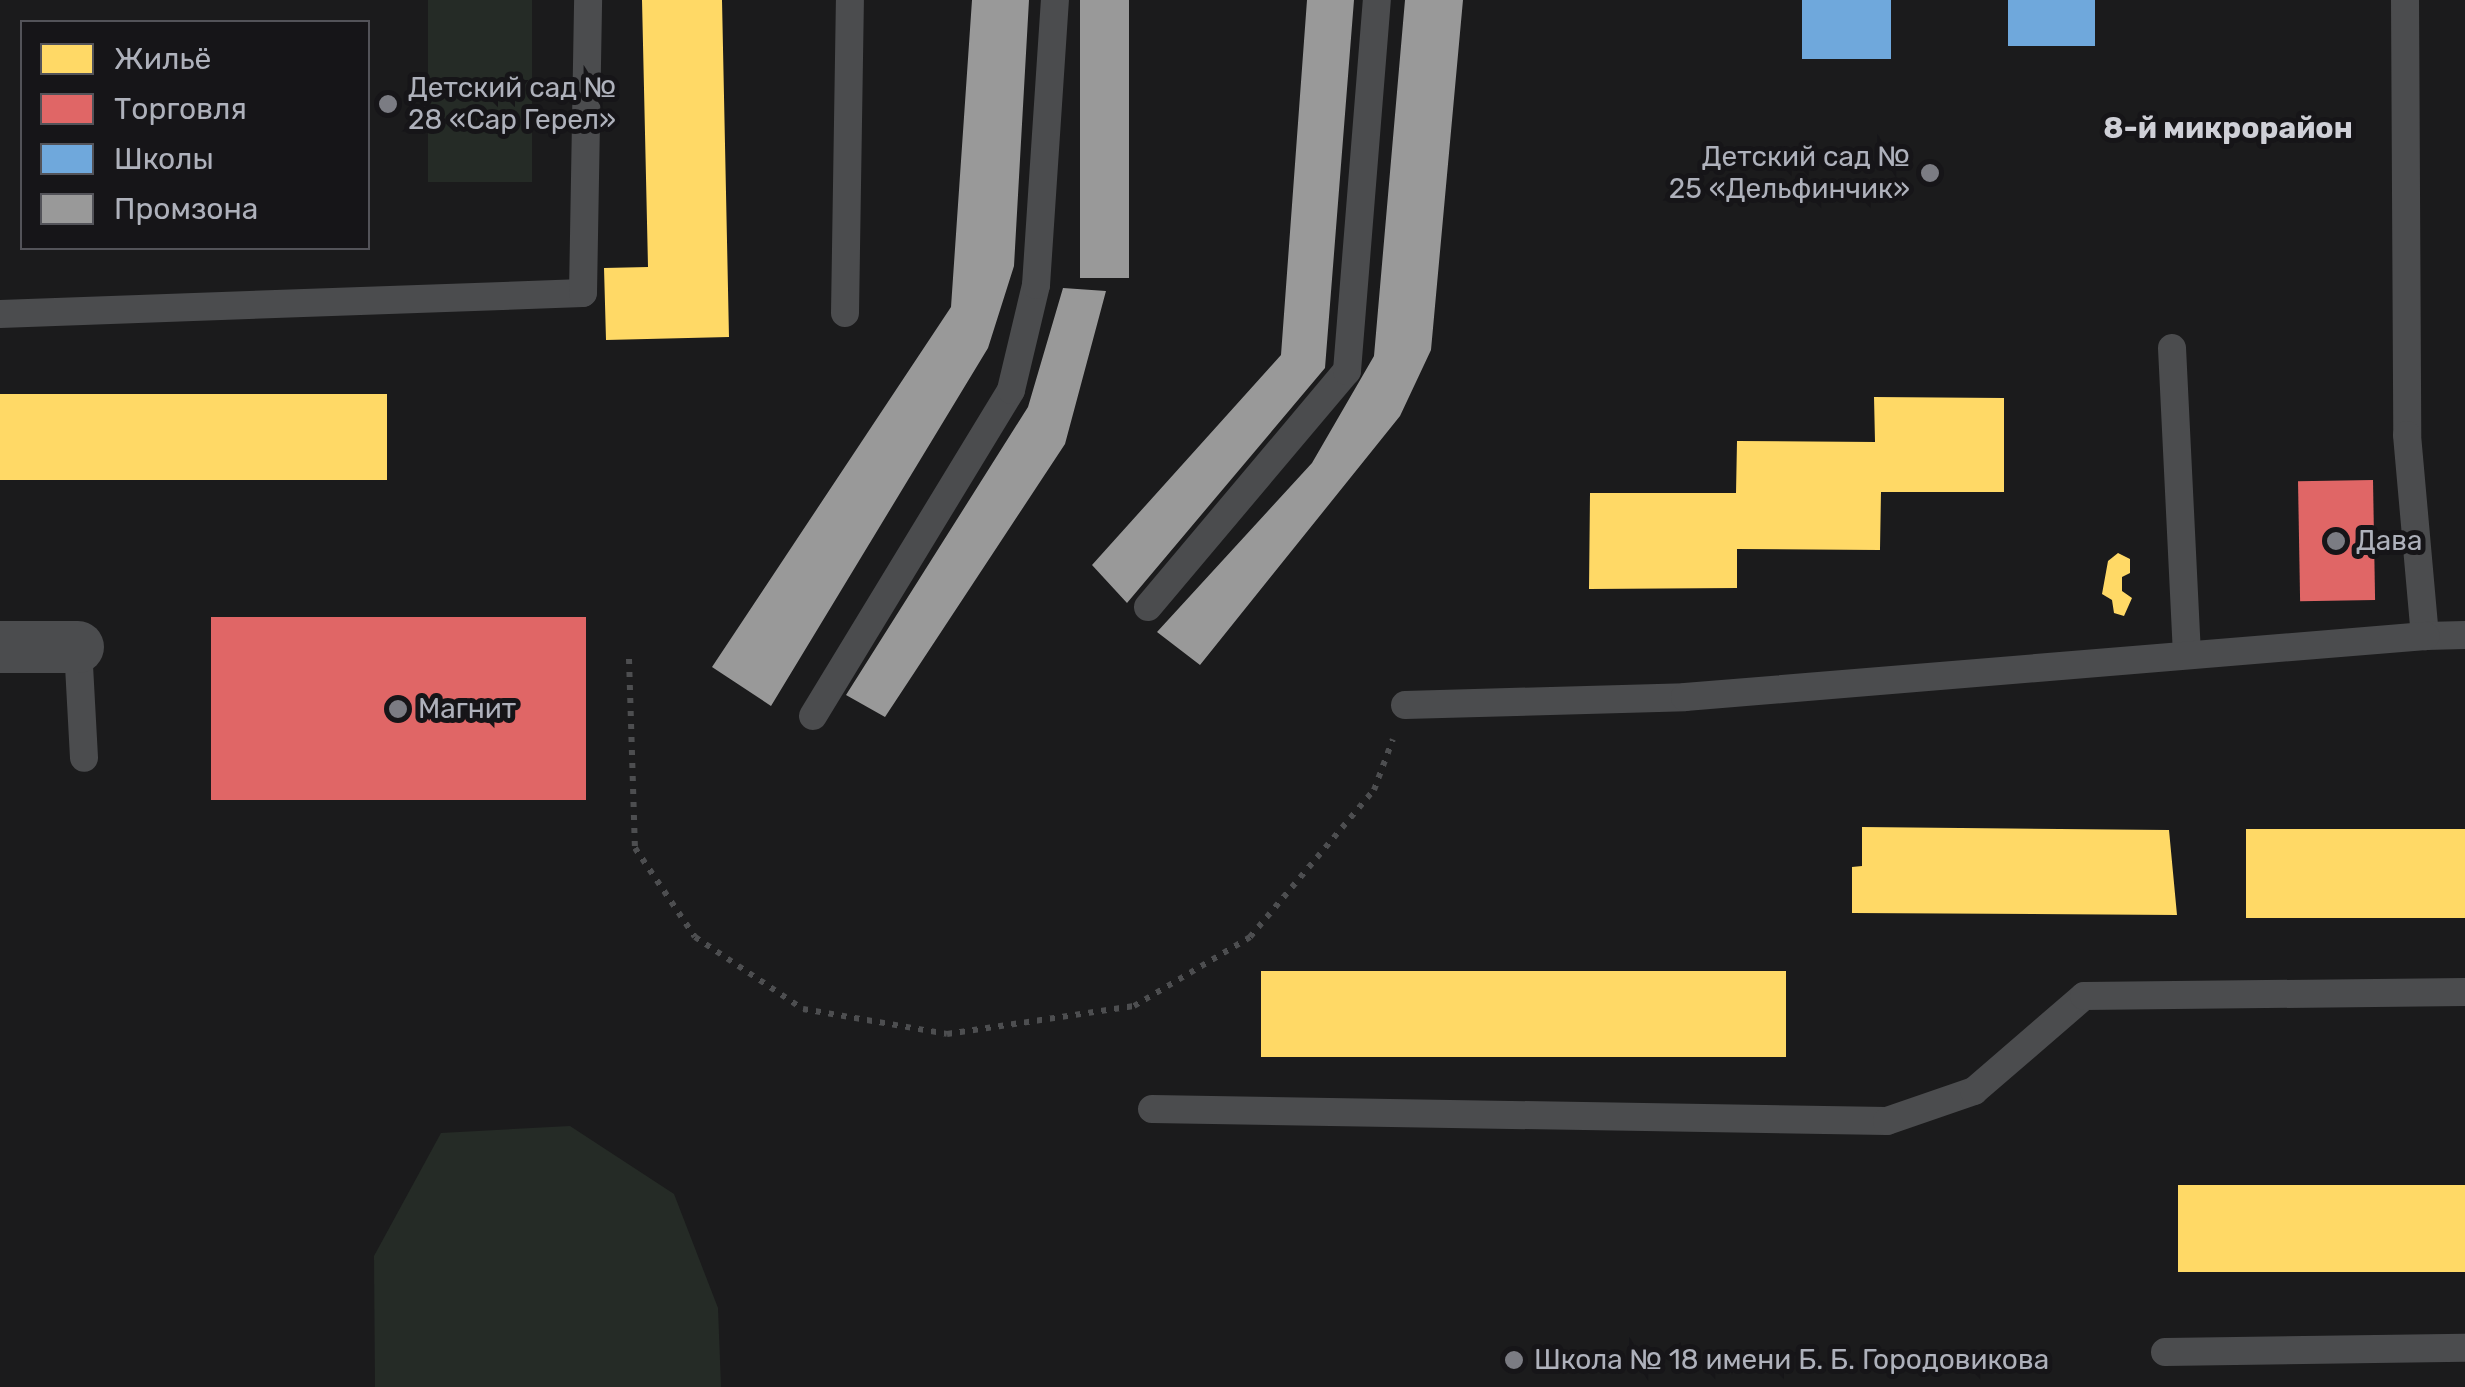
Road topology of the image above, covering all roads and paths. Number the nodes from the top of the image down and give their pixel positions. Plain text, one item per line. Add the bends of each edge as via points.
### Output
1 (588, 0) edge
2 (850, 0) edge
3 (1054, 0) edge
4 (1377, 0) edge
5 (2405, 0) edge
6 (844, 313) dead end
7 (0, 314) edge
8 (2172, 348) dead end
9 (1148, 607) dead end
10 (2465, 634) edge
11 (2425, 636) junction
12 (0, 648) edge
13 (78, 648) joint
14 (2187, 656) junction
15 (628, 659) dead end
16 (1405, 705) joint
17 (813, 716) dead end
18 (84, 758) dead end
19 (2465, 992) edge
20 (1152, 1108) dead end
21 (2465, 1348) edge
22 (2164, 1352) dead end

1 - 7 lane via 584,294
2 - 6 lane
3 - 17 lane via 1036,285 1012,390
4 - 9 lane via 1347,371
5 - 11 lane via 2408,435
8 - 14 lane
10 - 11 lane
11 - 14 lane
12 - 13 street
13 - 18 lane
14 - 16 lane via 1685,697
15 - 16 path via 634,848 695,938 803,1009 947,1034 1134,1006 1250,937 1374,790
19 - 20 lane via 2084,996 1974,1091 1886,1121
21 - 22 lane

